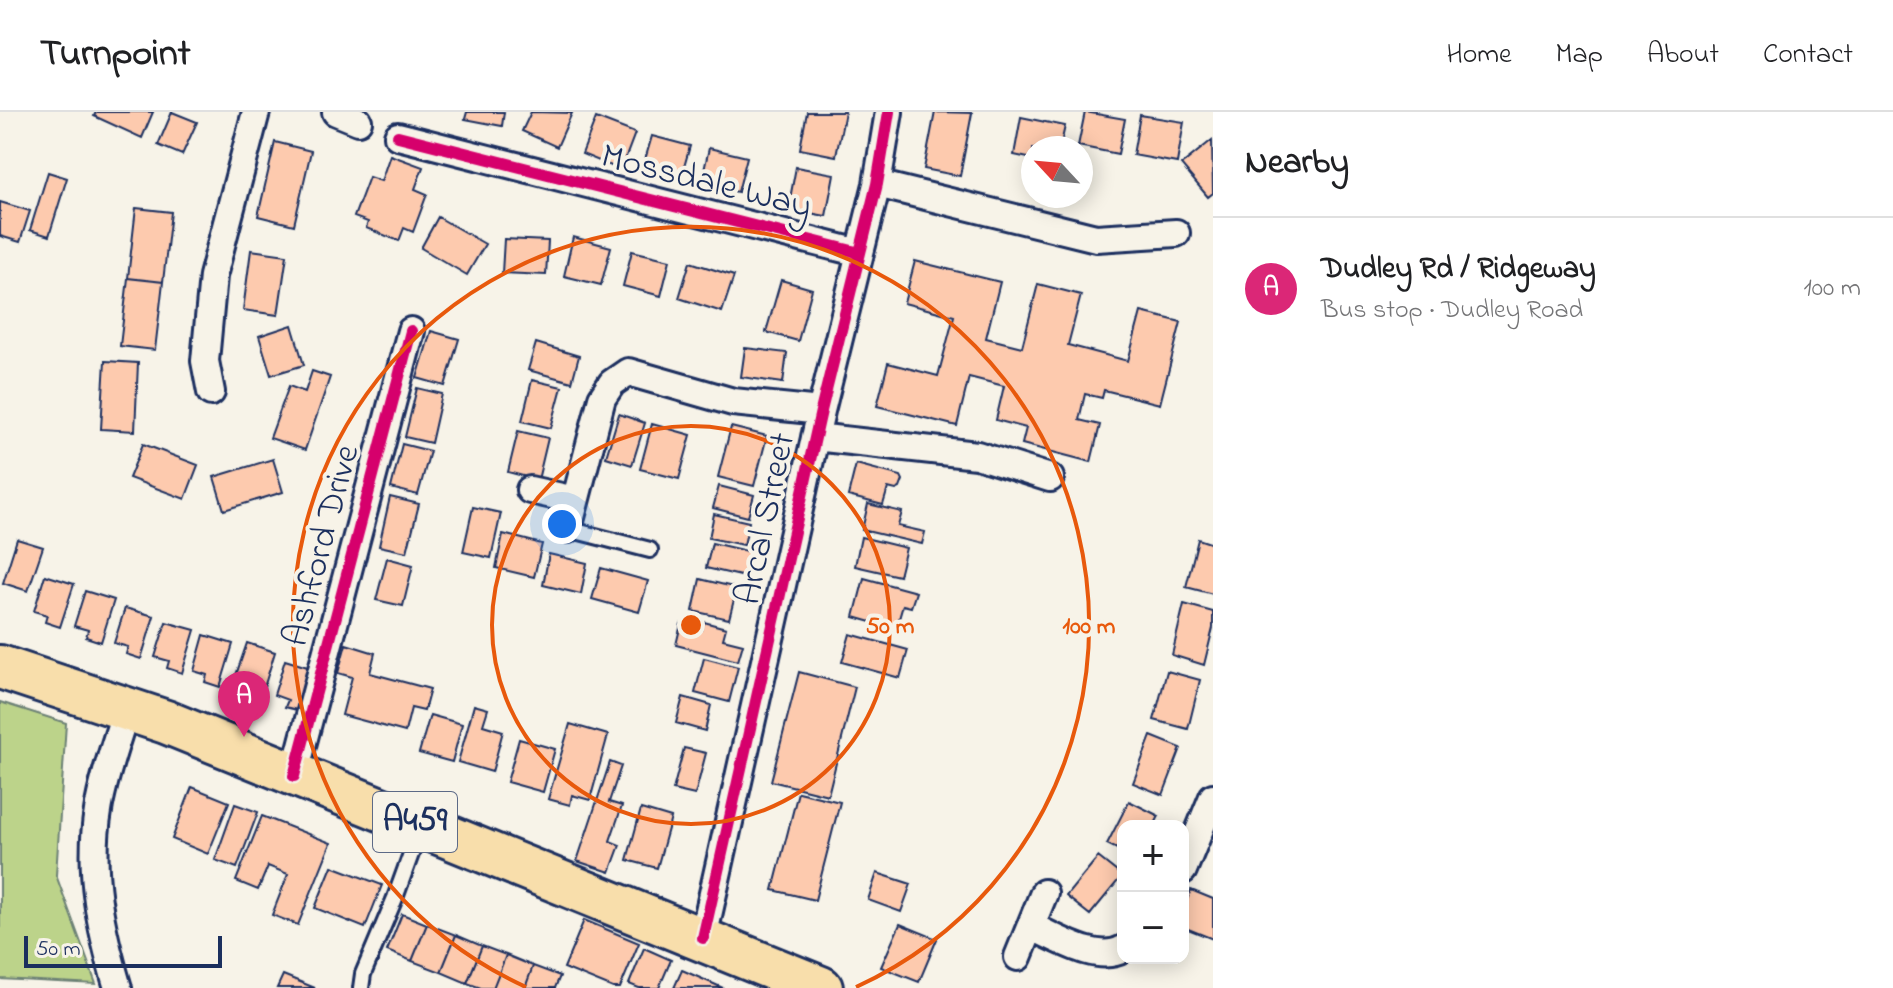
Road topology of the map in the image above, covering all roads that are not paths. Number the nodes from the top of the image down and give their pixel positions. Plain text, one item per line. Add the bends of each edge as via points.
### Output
1 (256, 112) edge
2 (889, 112) edge
3 (398, 136) dead end
4 (877, 184) junction
5 (1176, 233) dead end
6 (860, 253) junction
7 (411, 331) dead end
8 (211, 392) dead end
9 (818, 424) junction
10 (1050, 478) dead end
11 (530, 490) dead end
12 (575, 500) junction
13 (568, 529) joint
14 (650, 550) dead end
15 (0, 667) edge
16 (126, 710) junction
17 (294, 776) junction
18 (1213, 797) edge
19 (421, 824) junction
20 (1205, 840) edge
21 (1189, 862) edge
22 (1044, 893) dead end
23 (1032, 927) junction
24 (703, 938) junction
25 (1117, 953) edge
26 (1018, 957) dead end
27 (118, 988) edge
28 (361, 988) edge
29 (821, 988) edge

1 - 8 street via 213,276 205,361
2 - 4 street, Arcal Street
3 - 6 street, Mossdale Way
4 - 5 street via 1096,238
4 - 6 street, Arcal Street
6 - 9 street, Arcal Street
7 - 17 street, Ashford Drive
9 - 10 street via 977,455
9 - 12 street via 628,372 602,398
9 - 24 street, Arcal Street
11 - 12 street
12 - 13 street
13 - 14 lane
15 - 16 main road, A459
16 - 17 main road, A459
16 - 27 street via 98,810 95,846 99,909
17 - 19 main road, A459
18 - 20 street
19 - 24 main road, A459
19 - 28 lane
20 - 21 street
22 - 23 street
23 - 25 street via 1096,954
23 - 26 street
24 - 29 main road, A459

